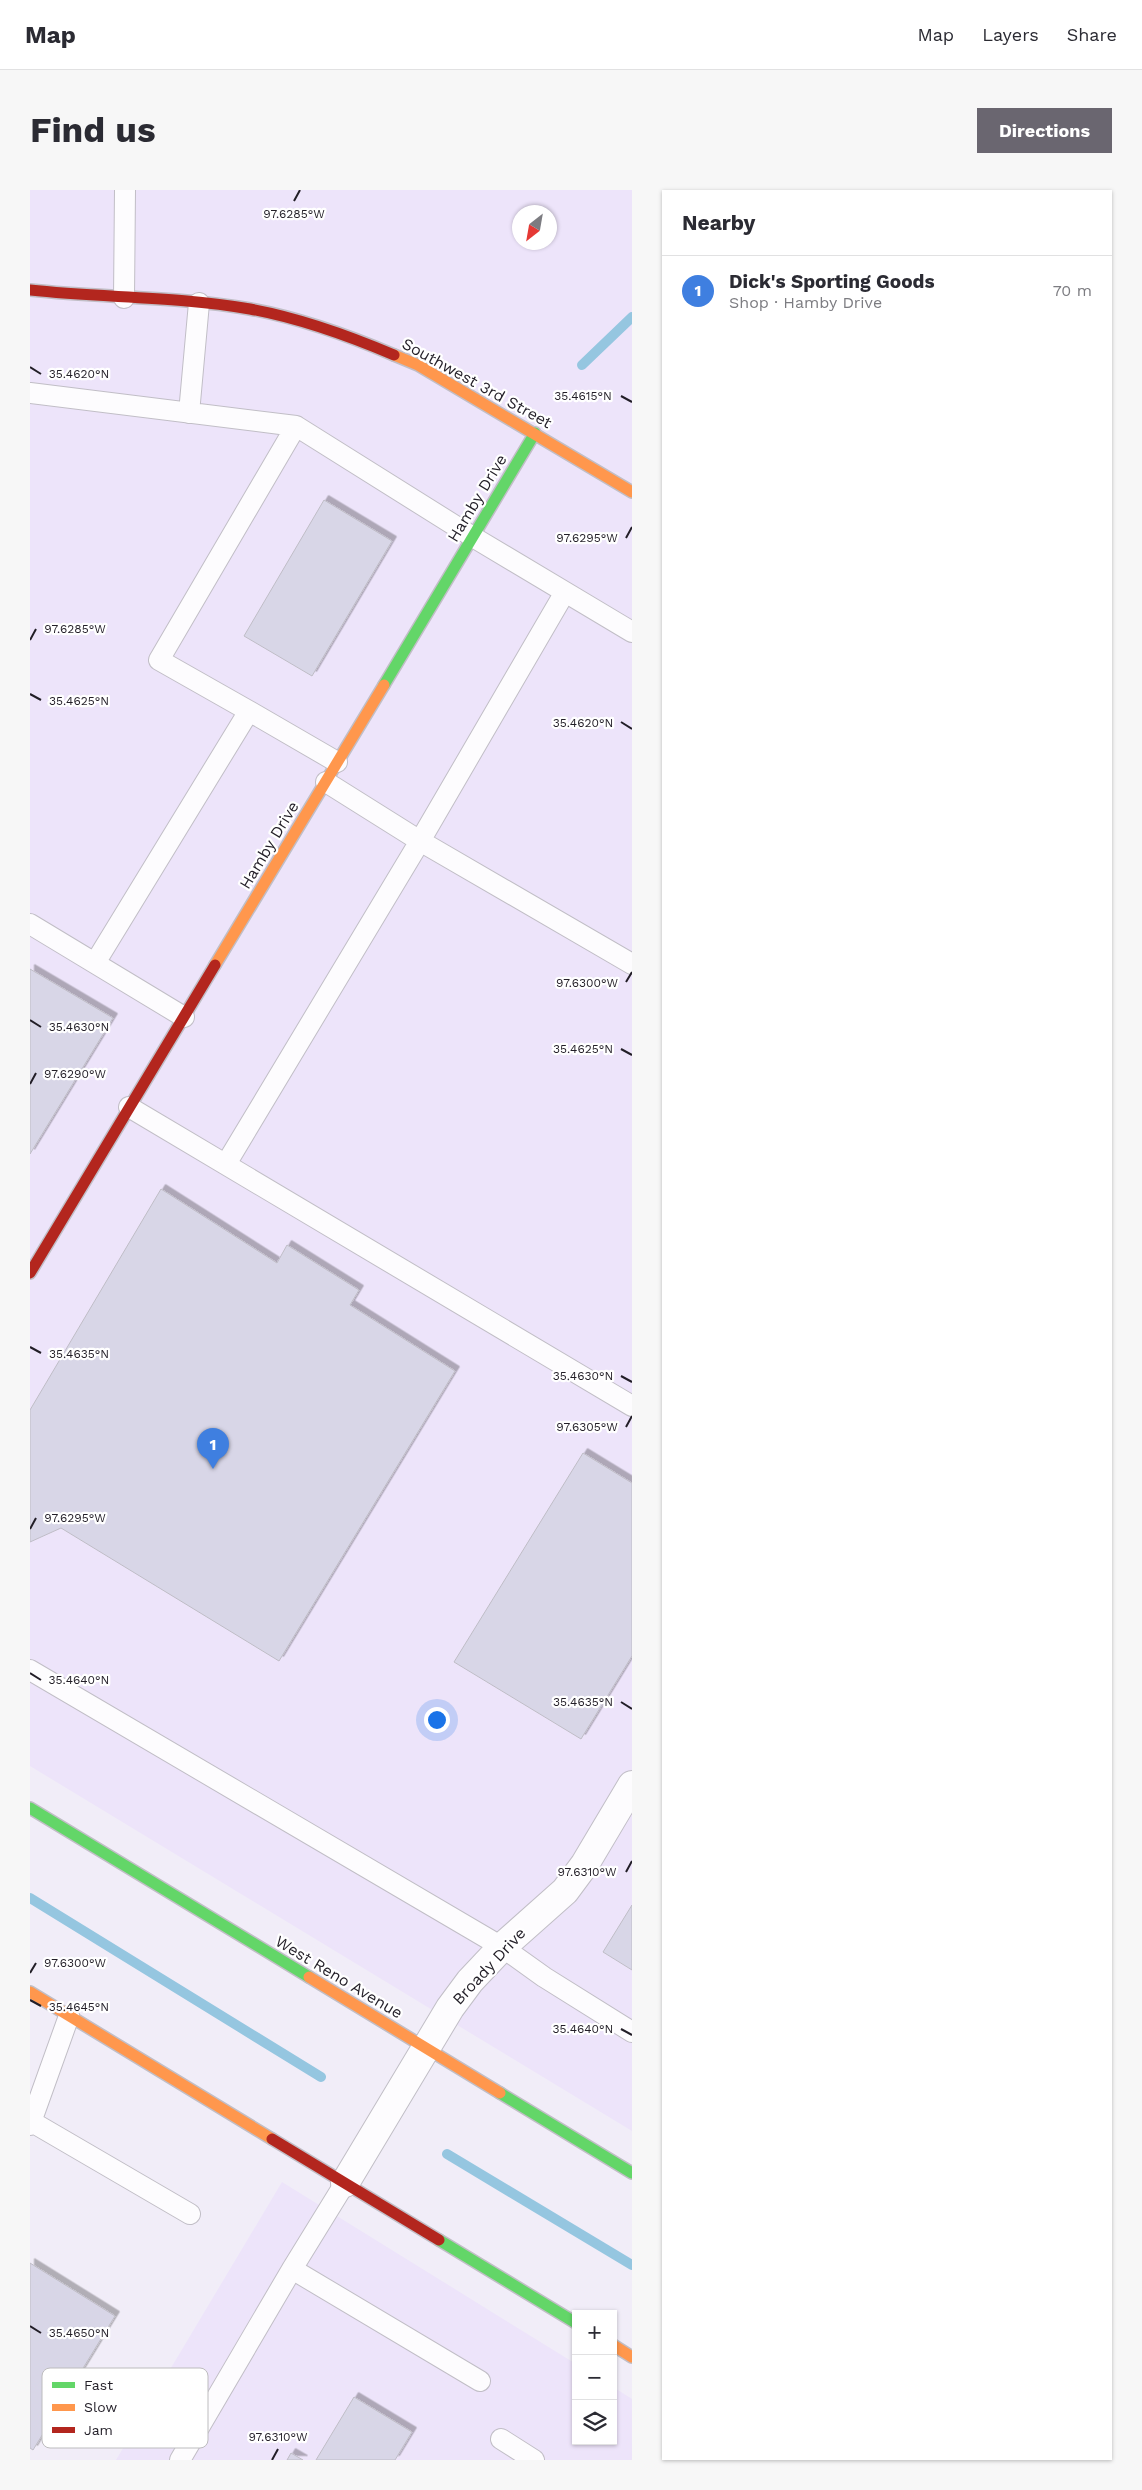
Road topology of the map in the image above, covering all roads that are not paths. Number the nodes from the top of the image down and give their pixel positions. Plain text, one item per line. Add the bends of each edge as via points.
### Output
1 (125, 190) edge
2 (30, 290) edge
3 (124, 298) junction
4 (199, 303) junction
5 (30, 393) edge
6 (189, 413) junction
7 (296, 426) junction
8 (535, 434) junction
9 (632, 492) edge
10 (473, 537) junction
11 (566, 592) junction
12 (632, 632) edge
13 (248, 711) junction
14 (337, 762) junction
15 (326, 782) junction
16 (420, 841) junction
17 (30, 924) edge
18 (95, 963) junction
19 (632, 964) edge
20 (184, 1017) junction
21 (129, 1107) junction
22 (226, 1164) junction
23 (30, 1273) edge
24 (632, 1406) edge
25 (30, 1670) edge
26 (632, 1785) edge
27 (30, 1808) edge
28 (502, 1947) junction
29 (30, 1992) edge
30 (69, 2016) junction
31 (632, 2032) edge
32 (425, 2048) junction
33 (31, 2124) edge
34 (632, 2173) edge
35 (345, 2183) junction
36 (190, 2214) dead end
37 (292, 2269) junction
38 (572, 2321) edge
39 (617, 2348) edge
40 (632, 2357) edge
41 (480, 2381) dead end
42 (208, 2412) edge
43 (501, 2440) dead end
44 (187, 2448) edge
45 (180, 2460) edge
46 (534, 2460) edge

1 - 3 lane
2 - 3 main road, Southwest 3rd Street
3 - 4 main road, Southwest 3rd Street
4 - 6 lane
4 - 8 main road, Southwest 3rd Street via 269,312 324,327 381,348 418,365
5 - 6 lane
6 - 7 lane
7 - 10 lane
7 - 13 lane via 159,660
8 - 9 main road, Southwest 3rd Street
8 - 10 main road, Hamby Drive
10 - 11 lane
10 - 14 main road, Hamby Drive
11 - 12 lane
11 - 16 lane
13 - 14 lane
13 - 18 lane
14 - 15 main road, Hamby Drive
15 - 16 lane
15 - 20 main road, Hamby Drive
16 - 19 lane
16 - 22 lane
17 - 18 lane
18 - 20 lane
20 - 21 main road, Hamby Drive
21 - 22 lane
21 - 23 main road, Hamby Drive
22 - 24 lane
25 - 28 lane
26 - 28 street, Broady Drive via 566,1891
27 - 32 main road, West Reno Avenue
28 - 31 lane
28 - 32 street, Broady Drive via 455,2001
29 - 30 main road
30 - 33 lane
30 - 35 main road
32 - 34 main road, West Reno Avenue
32 - 35 street, Broady Drive
33 - 36 lane
35 - 37 lane
35 - 38 main road
37 - 41 lane
37 - 42 lane
39 - 40 main road
43 - 46 lane
44 - 45 lane

